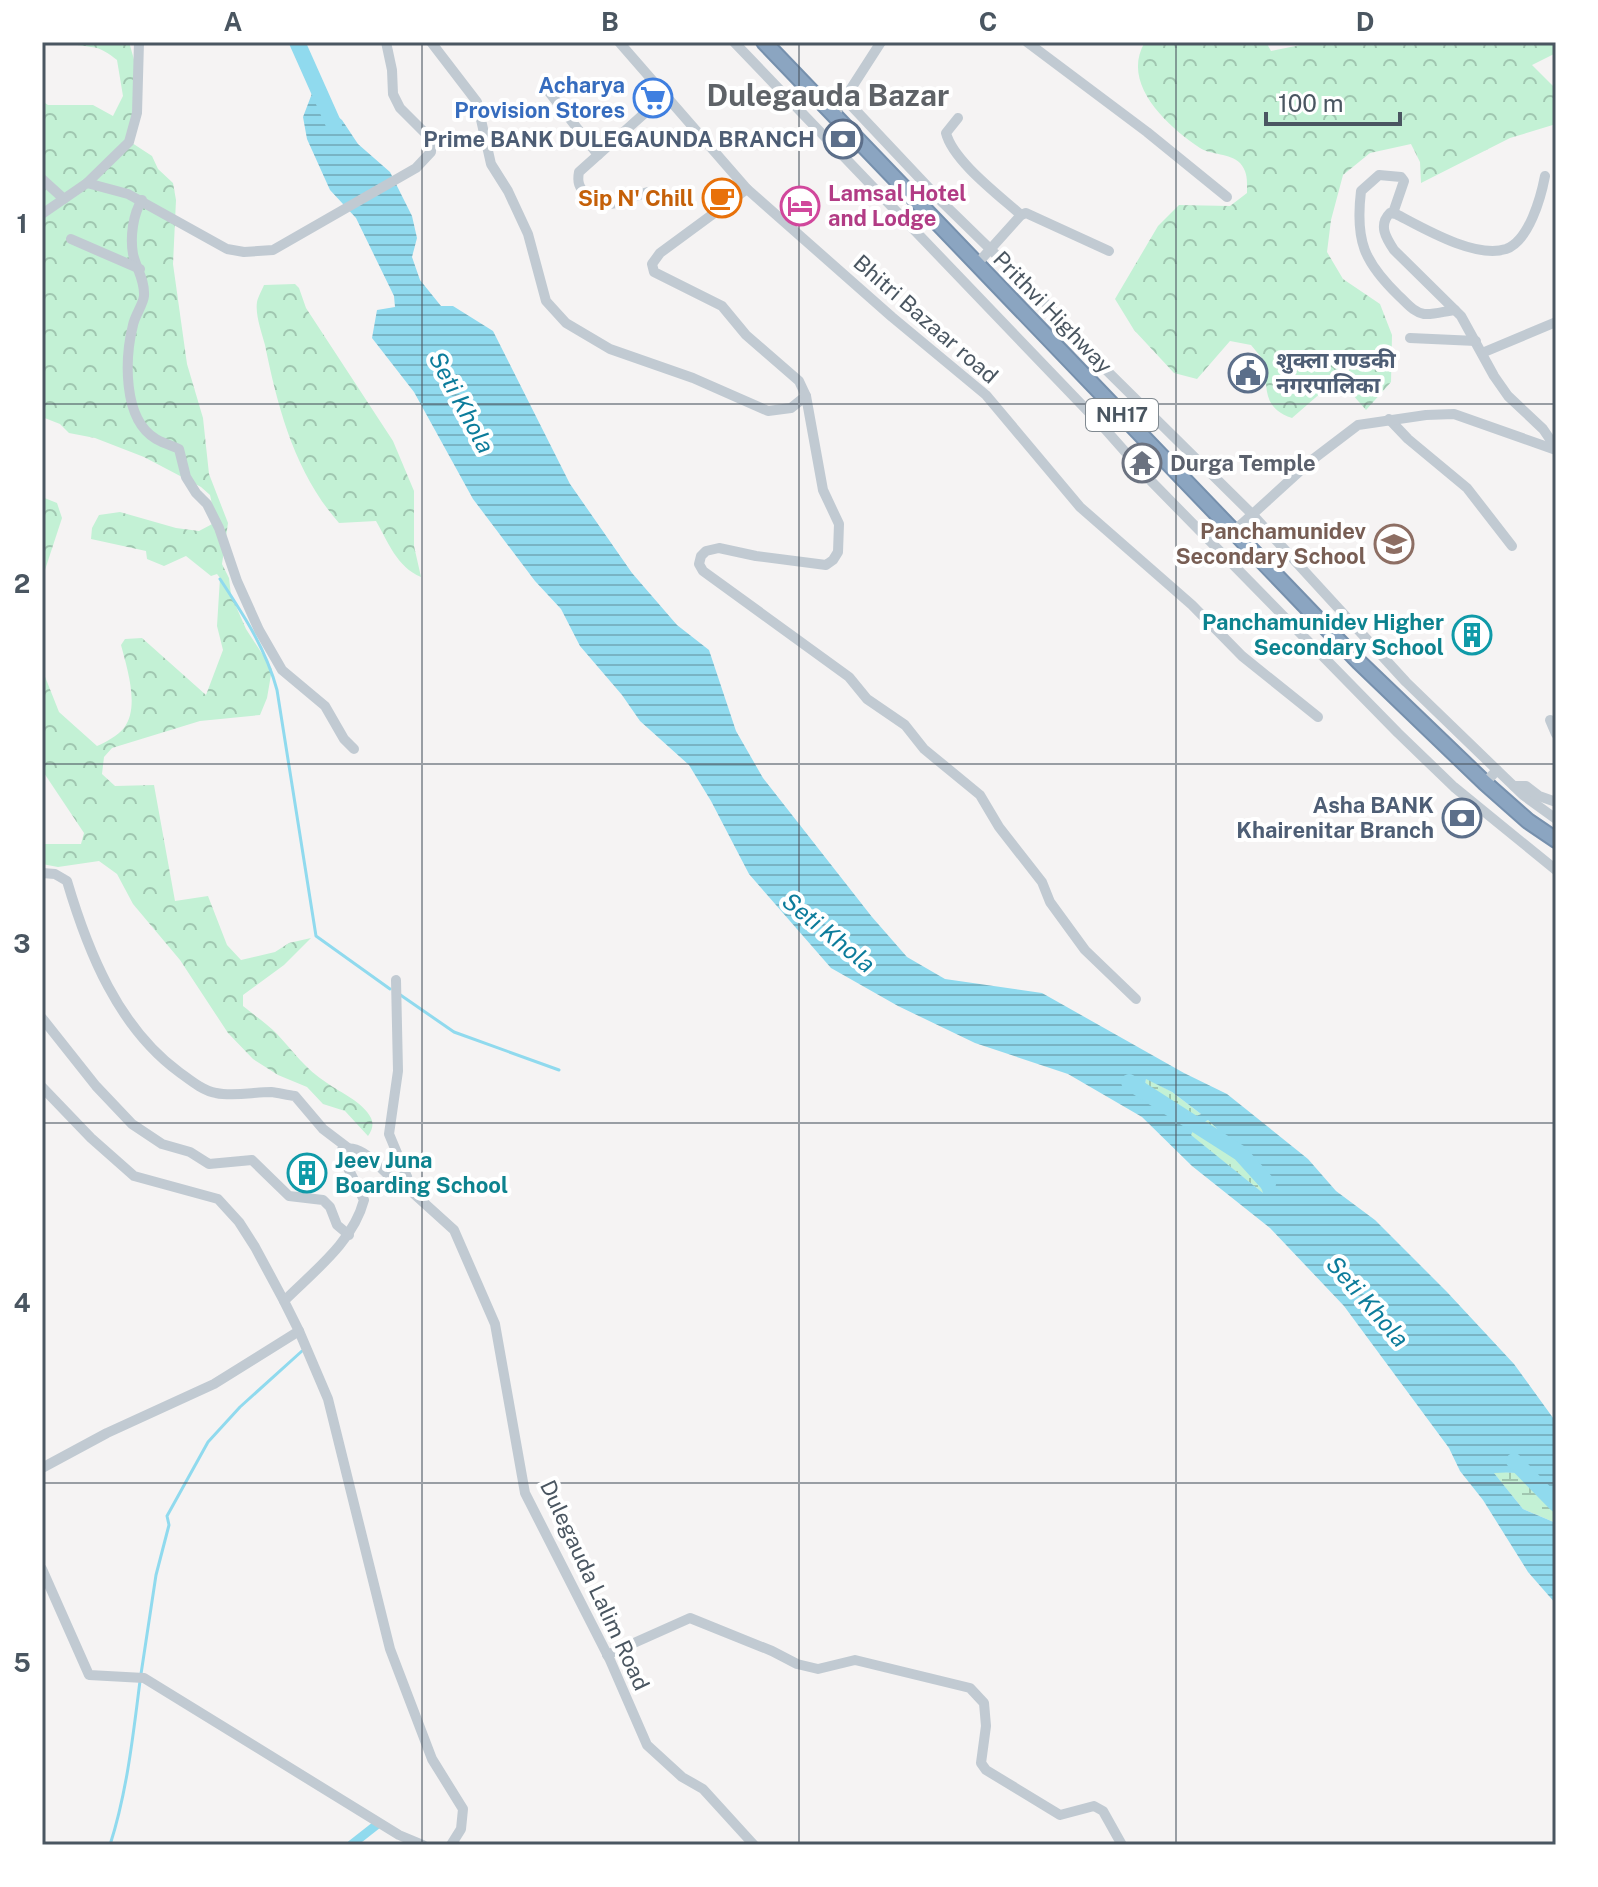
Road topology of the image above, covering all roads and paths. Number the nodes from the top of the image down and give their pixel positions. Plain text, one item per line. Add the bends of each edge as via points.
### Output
1 (139, 42) edge
2 (386, 42) edge
3 (431, 42) edge
4 (619, 42) edge
5 (734, 42) edge
6 (764, 42) edge
7 (881, 42) edge
8 (1027, 42) edge
9 (549, 92) dead end
10 (665, 95) junction
11 (846, 100) junction
12 (834, 115) junction
13 (958, 118) dead end
14 (598, 155) junction
15 (1545, 176) dead end
16 (42, 179) edge
17 (87, 183) junction
18 (747, 189) junction
19 (648, 192) dead end
20 (1227, 197) dead end
21 (64, 199) junction
22 (142, 200) junction
23 (1393, 213) junction
24 (42, 214) edge
25 (1021, 215) junction
26 (71, 239) dead end
27 (992, 250) junction
28 (1109, 251) dead end
29 (977, 264) junction
30 (140, 269) junction
31 (1455, 310) junction
32 (1556, 322) edge
33 (1410, 338) dead end
34 (1476, 341) junction
35 (1482, 353) junction
36 (806, 396) junction
37 (1389, 419) junction
38 (1556, 449) edge
39 (1251, 513) junction
40 (1233, 532) junction
41 (1512, 546) dead end
42 (1390, 692) junction
43 (1372, 706) junction
44 (1318, 717) dead end
45 (1550, 720) dead end
46 (1556, 734) edge
47 (354, 749) dead end
48 (1497, 770) junction
49 (1485, 783) junction
50 (1514, 786) junction
51 (1556, 802) edge
52 (1556, 819) edge
53 (1556, 840) edge
54 (1556, 870) edge
55 (42, 873) edge
56 (396, 980) dead end
57 (1136, 999) dead end
58 (42, 1018) edge
59 (42, 1087) edge
60 (348, 1148) junction
61 (407, 1177) junction
62 (349, 1235) junction
63 (284, 1301) junction
64 (299, 1331) junction
65 (42, 1468) edge
66 (42, 1569) edge
67 (607, 1655) junction
68 (423, 1845) edge
69 (451, 1845) edge
70 (754, 1845) edge
71 (1122, 1845) edge

1 - 17 street via 137,113 129,142
2 - 22 street via 393,94 431,139 431,152 416,168 273,250 227,249
3 - 36 street via 477,102 491,164 528,234 546,301 566,323 610,349 768,411 791,408
4 - 10 street, Bhitri Bazaar road
5 - 43 street
6 - 12 highway, Prithvi Highway / NH17
7 - 11 street
8 - 20 street
9 - 14 street
10 - 14 street
10 - 18 street, Bhitri Bazaar road
11 - 12 street
11 - 27 street
12 - 29 highway, Prithvi Highway / NH17
13 - 25 street via 946,133 949,144
14 - 19 street via 577,179 592,201 608,205
15 - 23 street via 1539,207 1508,249 1467,247
16 - 21 street
17 - 21 street
17 - 22 street
18 - 36 street via 660,253 652,264 654,272 722,306 746,335 799,381
18 - 44 street, Bhitri Bazaar road via 986,395 1080,507 1242,656
21 - 24 street
22 - 30 street via 135,210 133,254
23 - 31 street via 1383,225 1385,237
23 - 31 street via 1404,181 1379,175 1361,191 1359,214 1364,254 1373,270 1414,311
25 - 27 street
25 - 28 street via 1033,215
26 - 30 street
27 - 29 street
27 - 39 street
29 - 40 highway, Prithvi Highway / NH17
30 - 47 street via 144,297 127,349 133,411 155,439 179,449 186,477 219,528 237,581 282,670 325,706
31 - 34 street
32 - 35 street
33 - 34 street
34 - 35 street
35 - 38 street via 1508,396
36 - 57 street via 823,490 839,524 833,560 826,565 719,548 706,551 699,564 849,677 867,699 905,725 924,749 980,795 1085,950
37 - 38 street via 1454,414
37 - 39 street via 1358,425
37 - 41 street via 1467,488
39 - 40 street
39 - 48 street via 1406,682
40 - 42 highway, Prithvi Highway / NH17
42 - 43 street
42 - 49 highway, Prithvi Highway / NH17
43 - 54 street via 1454,787
45 - 46 street
48 - 49 street
48 - 50 street
49 - 53 highway, Prithvi Highway / NH17
50 - 51 street via 1526,786
50 - 52 street
55 - 60 street via 67,881 111,993 161,1058 214,1093 295,1096
56 - 61 street, Dulegauda Lalim Road via 398,1071 389,1134
58 - 62 street via 132,1124 209,1164 252,1160 289,1196 323,1200
59 - 63 street via 134,1176 218,1199 239,1222
60 - 61 street via 361,1151 401,1185
60 - 62 street via 342,1150 344,1160 364,1200
61 - 67 street, Dulegauda Lalim Road via 412,1192 454,1230 495,1324 525,1493
62 - 63 street
63 - 64 street
64 - 65 street via 214,1384
64 - 69 street via 328,1399 390,1649 432,1759 463,1809 461,1829
66 - 68 street via 89,1675 144,1678
67 - 70 street, Dulegauda Lalim Road via 647,1745 703,1789
67 - 71 street via 690,1618 797,1664 818,1669 855,1660 970,1688 984,1703 981,1763 986,1770 1060,1815 1094,1806 1103,1811

